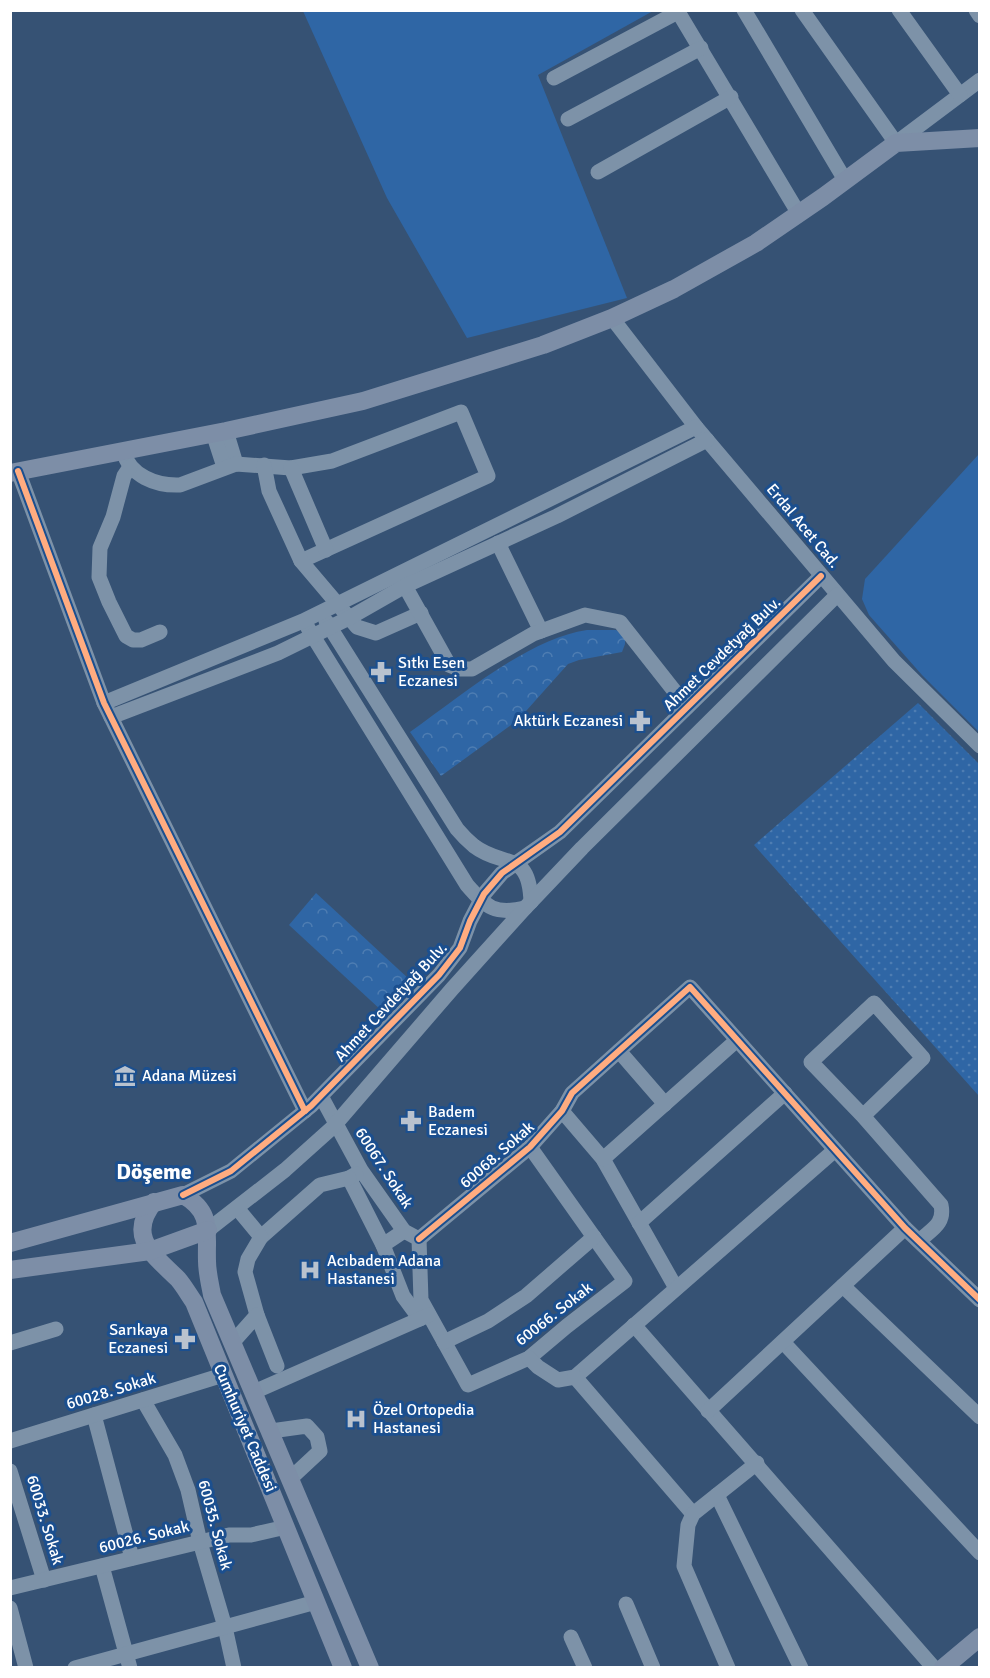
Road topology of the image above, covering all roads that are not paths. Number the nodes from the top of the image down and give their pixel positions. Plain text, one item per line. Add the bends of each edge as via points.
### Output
1 (744, 10) edge
2 (802, 10) edge
3 (899, 10) edge
4 (976, 10) edge
5 (677, 11) edge
6 (980, 16) edge
7 (701, 48) junction
8 (554, 78) dead end
9 (980, 80) edge
10 (960, 94) junction
11 (731, 97) junction
12 (568, 119) dead end
13 (980, 138) edge
14 (896, 143) junction
15 (598, 171) dead end
16 (844, 180) junction
17 (799, 214) junction
18 (612, 318) junction
19 (696, 427) junction
20 (220, 432) junction
21 (707, 440) junction
22 (127, 459) junction
23 (230, 465) junction
24 (264, 465) junction
25 (291, 468) junction
26 (14, 472) edge
27 (498, 543) junction
28 (326, 550) junction
29 (301, 561) junction
30 (821, 576) junction
31 (405, 586) junction
32 (837, 595) junction
33 (337, 603) junction
34 (318, 612) junction
35 (421, 613) junction
36 (349, 618) junction
37 (303, 621) junction
38 (331, 627) junction
39 (541, 631) junction
40 (160, 632) dead end
41 (314, 635) junction
42 (687, 707) junction
43 (108, 710) junction
44 (980, 746) edge
45 (515, 862) junction
46 (480, 901) junction
47 (528, 905) junction
48 (737, 1040) junction
49 (619, 1051) junction
50 (785, 1094) junction
51 (321, 1096) junction
52 (665, 1104) junction
53 (305, 1111) junction
54 (562, 1111) junction
55 (863, 1116) junction
56 (336, 1124) junction
57 (530, 1147) junction
58 (835, 1150) junction
59 (603, 1159) junction
60 (355, 1174) junction
61 (183, 1194) junction
62 (154, 1202) junction
63 (237, 1208) junction
64 (639, 1223) junction
65 (905, 1228) junction
66 (208, 1230) junction
67 (404, 1231) junction
68 (261, 1237) junction
69 (594, 1237) junction
70 (419, 1239) junction
71 (919, 1241) junction
72 (10, 1243) edge
73 (383, 1245) junction
74 (150, 1251) junction
75 (10, 1270) edge
76 (843, 1286) junction
77 (676, 1288) junction
78 (980, 1300) edge
79 (257, 1315) junction
80 (424, 1317) junction
81 (634, 1325) junction
82 (56, 1329) dead end
83 (233, 1342) junction
84 (444, 1342) junction
85 (783, 1342) junction
86 (10, 1343) edge
87 (530, 1358) junction
88 (278, 1366) dead end
89 (223, 1375) junction
90 (575, 1377) junction
91 (254, 1392) junction
92 (143, 1400) junction
93 (708, 1411) junction
94 (94, 1415) junction
95 (980, 1417) edge
96 (271, 1431) junction
97 (10, 1441) edge
98 (756, 1463) junction
99 (10, 1471) edge
100 (291, 1478) junction
101 (717, 1495) junction
102 (693, 1514) junction
103 (286, 1527) junction
104 (200, 1542) junction
105 (980, 1553) edge
106 (132, 1558) junction
107 (102, 1566) junction
108 (44, 1580) junction
109 (10, 1588) edge
110 (316, 1602) junction
111 (626, 1604) dead end
112 (10, 1608) edge
113 (225, 1627) junction
114 (571, 1637) dead end
115 (980, 1637) edge
116 (128, 1661) edge
117 (26, 1668) edge
118 (75, 1668) edge
119 (234, 1668) edge
120 (343, 1668) edge
121 (370, 1668) edge
122 (585, 1668) edge
123 (653, 1668) edge
124 (728, 1668) edge
125 (801, 1668) edge
126 (934, 1668) edge
127 (943, 1668) edge

1 - 16 street
2 - 14 street
3 - 10 street
4 - 6 street
5 - 7 street
5 - 8 street
7 - 11 street
7 - 12 street
9 - 10 street
10 - 14 street
11 - 15 street
11 - 17 street
13 - 14 main road
14 - 16 main road
16 - 17 main road
17 - 18 main road via 674,289
18 - 19 street, Erdal Acet Cad.
18 - 20 main road via 543,345 363,401
19 - 21 street, Erdal Acet Cad.
19 - 33 street
20 - 22 main road
20 - 23 street
21 - 27 street
21 - 30 street, Erdal Acet Cad.
22 - 23 street via 134,472 171,486 189,483
22 - 26 main road
22 - 40 street via 115,509 100,548 99,577 126,636 141,640
23 - 24 street
24 - 25 street
24 - 29 street via 270,491
25 - 28 street
25 - 28 street via 332,461 461,412 488,476
26 - 43 street
27 - 31 street
27 - 39 street
28 - 29 street
29 - 33 street
30 - 32 street, Erdal Acet Cad.
30 - 42 street, Ahmet Cevdetyağ Bulv.
31 - 35 street
31 - 36 street
32 - 44 street, Erdal Acet Cad. via 894,662
32 - 47 street
33 - 34 street
33 - 36 street
34 - 37 street
34 - 38 street
35 - 36 street via 376,633 357,627
35 - 39 street via 450,665 459,669 472,669
36 - 38 street
37 - 41 street
37 - 43 street
38 - 41 street
38 - 45 street via 457,830 474,847
39 - 42 street via 585,615 620,622
41 - 43 street via 278,653
41 - 46 street
42 - 45 street, Ahmet Cevdetyağ Bulv. via 560,832
43 - 53 street
45 - 46 street, Ahmet Cevdetyağ Bulv.
45 - 47 street via 531,886
46 - 47 street via 492,909 508,912
46 - 51 street, Ahmet Cevdetyağ Bulv. via 460,948 439,975
47 - 56 street
48 - 49 street, 60068. Sokak via 690,987
48 - 50 street
48 - 52 street
49 - 52 street
49 - 54 street, 60068. Sokak via 572,1093
50 - 58 street
50 - 64 street
51 - 53 street, Ahmet Cevdetyağ Bulv.
51 - 56 street, 60067. Sokak
52 - 59 street
53 - 61 street, Ahmet Cevdetyağ Bulv. via 231,1171
54 - 57 street, 60068. Sokak
54 - 59 street
55 - 55 street via 923,1058 874,1003 811,1062
55 - 71 street via 941,1205 943,1215 939,1224
56 - 60 street, 60067. Sokak
56 - 63 street
57 - 69 street
57 - 70 street, 60068. Sokak
58 - 65 street
58 - 77 street
59 - 64 street
60 - 67 street, 60067. Sokak
60 - 68 street via 320,1185
60 - 73 street
61 - 62 main road, Ahmet Cevdetyağ Bulv.
61 - 66 main road, Cumhuriyet Caddesi via 199,1206
62 - 72 main road, Ahmet Cevdetyağ Bulv.
62 - 74 main road, Cumhuriyet Caddesi via 141,1224
63 - 66 street
63 - 68 street
64 - 77 street
65 - 71 street
65 - 76 street
66 - 74 main road
66 - 83 main road, Cumhuriyet Caddesi via 207,1264 212,1295
67 - 70 street, 60067. Sokak
67 - 73 street
68 - 79 street via 245,1272
69 - 84 street via 526,1296 488,1321
69 - 87 street, 60066. Sokak via 625,1281
70 - 80 street
71 - 78 street
73 - 80 street via 404,1296
74 - 75 main road
74 - 89 main road, Cumhuriyet Caddesi via 194,1302
76 - 85 street
76 - 95 street
77 - 81 street
79 - 83 street
79 - 88 street
80 - 84 street
80 - 91 street
81 - 90 street
81 - 93 street
82 - 86 street
83 - 91 main road, Cumhuriyet Caddesi
84 - 87 street, 60066. Sokak via 468,1385
85 - 93 street
85 - 105 street
87 - 90 street via 558,1380
89 - 92 street, 60028. Sokak
89 - 103 main road, Cumhuriyet Caddesi
90 - 102 street
91 - 96 main road, Cumhuriyet Caddesi
92 - 94 street, 60028. Sokak
92 - 104 street, 60035. Sokak via 175,1455
93 - 98 street
94 - 97 street, 60028. Sokak
94 - 106 street
96 - 100 main road, Cumhuriyet Caddesi
96 - 100 street via 307,1426 318,1437 320,1451
98 - 101 street
98 - 126 street
99 - 108 street, 60033. Sokak
100 - 121 main road, Cumhuriyet Caddesi
101 - 102 street
101 - 125 street
102 - 124 street via 688,1524 684,1566
103 - 104 street, 60026. Sokak
103 - 110 main road, Cumhuriyet Caddesi
104 - 106 street, 60026. Sokak
104 - 113 street, 60035. Sokak
106 - 107 street, 60026. Sokak
107 - 108 street, 60026. Sokak
107 - 116 street
108 - 109 street, 60026. Sokak
110 - 113 street
110 - 120 main road, Cumhuriyet Caddesi
111 - 123 street
112 - 117 street
113 - 116 street
113 - 119 street, 60035. Sokak
114 - 122 street
115 - 127 main road
116 - 118 street

